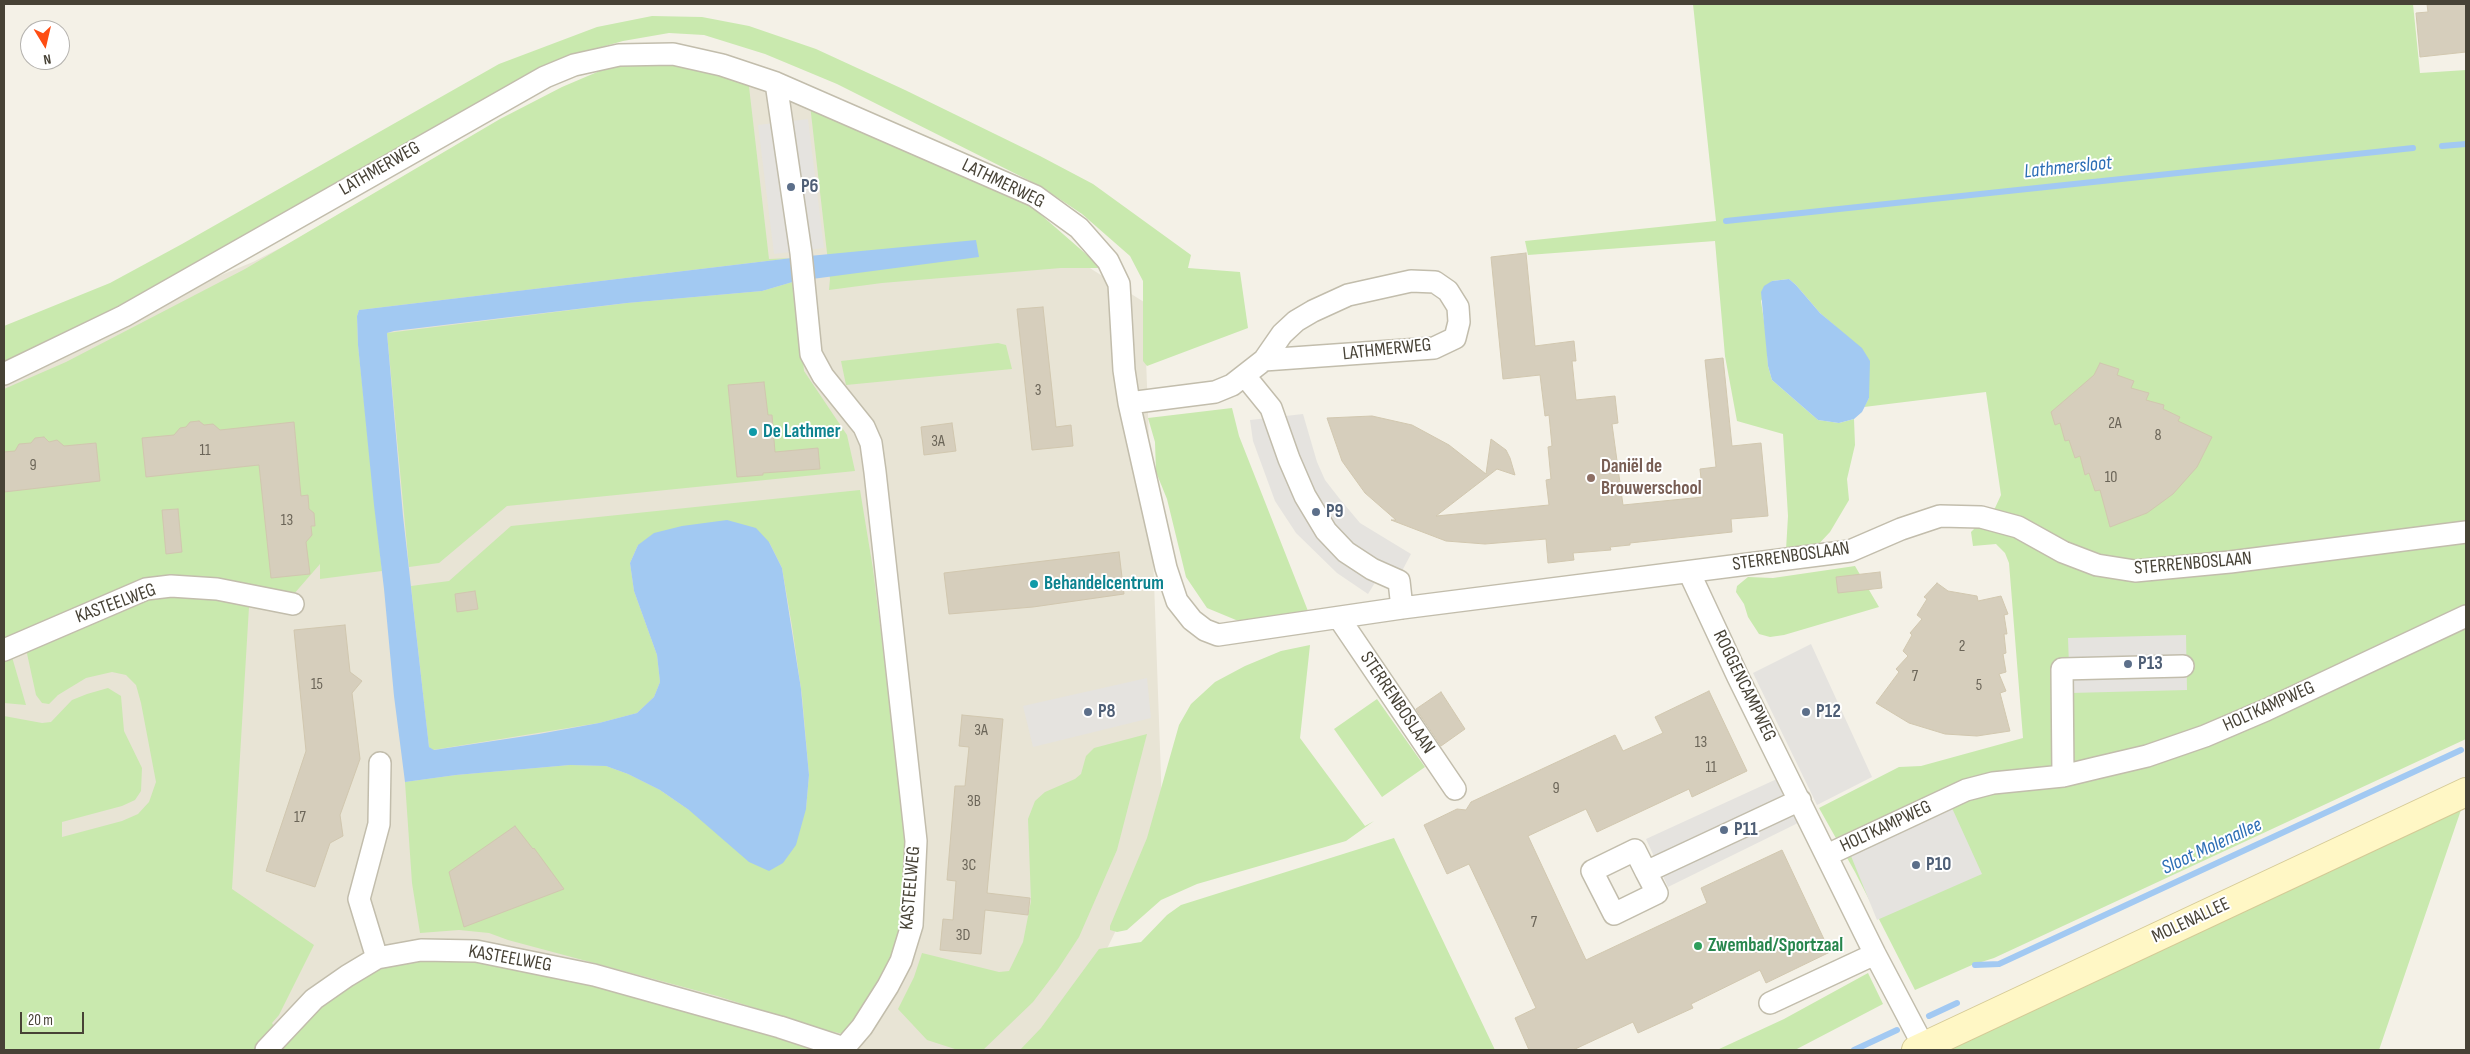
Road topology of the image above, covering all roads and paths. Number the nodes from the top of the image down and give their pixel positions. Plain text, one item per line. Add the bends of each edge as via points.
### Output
1 (776, 83) junction
2 (1264, 360) junction
3 (4, 374) edge
4 (1245, 376) junction
5 (1129, 403) junction
6 (2466, 532) edge
7 (1689, 572) junction
8 (293, 604) dead end
9 (1402, 608) junction
10 (2466, 616) edge
11 (1339, 618) junction
12 (1218, 635) joint
13 (4, 650) edge
14 (2183, 666) dead end
15 (380, 763) dead end
16 (2062, 776) junction
17 (1455, 789) dead end
18 (2466, 792) edge
19 (1800, 800) junction
20 (1827, 855) junction
21 (1646, 872) dead end
22 (1875, 954) junction
23 (377, 958) junction
24 (1770, 1003) dead end
25 (1920, 1049) edge
26 (266, 1050) edge

1 - 3 street, LATHMERWEG via 722,65 673,54 619,55 574,65 504,98 124,316
1 - 5 street, LATHMERWEG via 1035,196 1079,228 1108,261 1119,284
1 - 23 street, KASTEELWEG via 812,354 823,376 864,426 871,443 915,832 912,925 901,961 876,1006 844,1048 594,974 476,951 421,950
2 - 2 street, LATHMERWEG via 1434,348 1455,338 1458,307 1448,291 1435,282 1411,281 1357,292 1296,321 1282,334
2 - 4 street, LATHMERWEG
4 - 5 street, LATHMERWEG via 1214,392
4 - 9 street via 1271,408 1305,496 1326,531 1346,552 1399,581
5 - 12 street, LATHMERWEG via 1166,568 1177,601 1198,625
6 - 7 street, STERRENBOSLAAN via 2135,571 2097,566 2018,527 1982,517 1940,516 1850,551
7 - 9 street, STERRENBOSLAAN
7 - 19 street, ROGGENCAMPWEG
8 - 13 street, KASTEELWEG via 216,589 171,586 146,589
9 - 11 street, STERRENBOSLAAN
10 - 16 street, HOLTKAMPWEG via 2205,736 2146,756
11 - 12 street, STERRENBOSLAAN
11 - 17 street, STERRENBOSLAAN
14 - 16 street via 2062,669
15 - 23 street via 379,824 358,899
16 - 20 street, HOLTKAMPWEG via 1993,783 1966,790
18 - 25 main road, MOLENALLEE
19 - 20 street, ROGGENCAMPWEG
19 - 21 street
20 - 22 street, ROGGENCAMPWEG
22 - 24 street
22 - 25 street, ROGGENCAMPWEG
23 - 26 street, KASTEELWEG via 314,999

